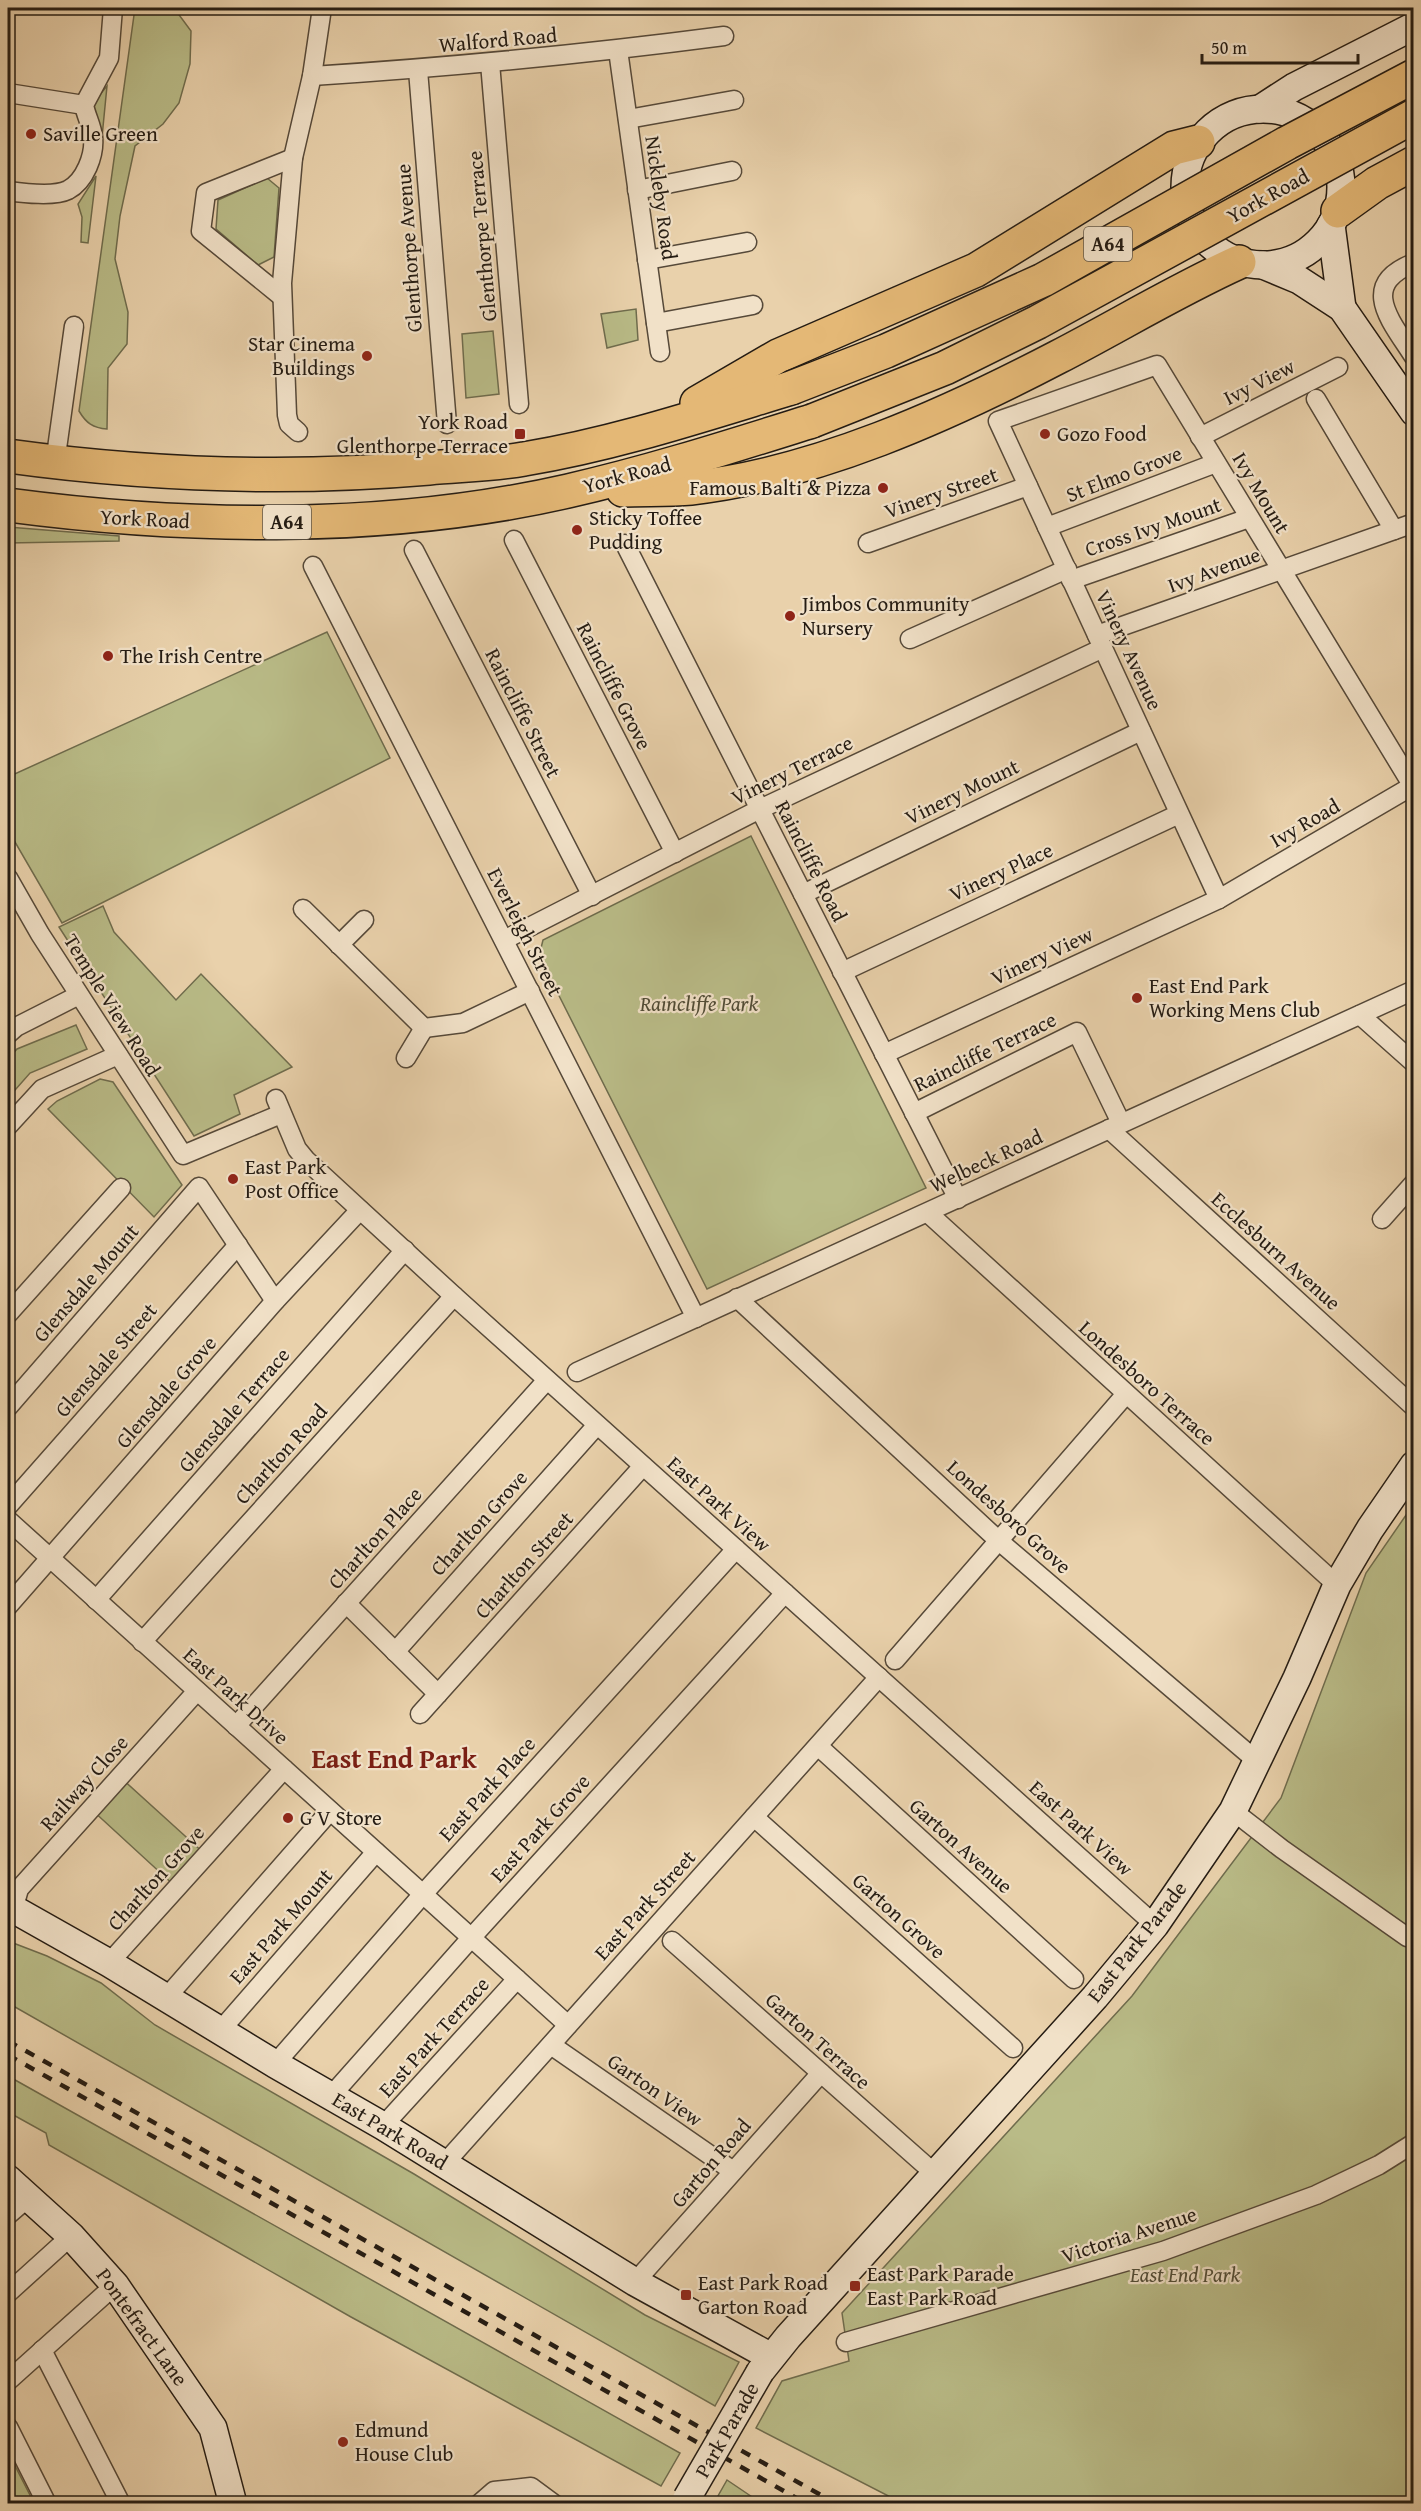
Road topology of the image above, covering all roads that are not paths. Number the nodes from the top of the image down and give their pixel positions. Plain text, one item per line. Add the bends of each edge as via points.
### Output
1 (113, 8) edge
2 (322, 8) edge
3 (1413, 26) edge
4 (724, 36) dead end
5 (618, 50) junction
6 (489, 63) junction
7 (418, 70) junction
8 (312, 76) junction
9 (1317, 76) junction
10 (1413, 76) edge
11 (8, 93) edge
12 (734, 100) dead end
13 (84, 105) junction
14 (1260, 109) junction
15 (1413, 116) edge
16 (628, 119) junction
17 (1311, 125) junction
18 (1198, 142) junction
19 (293, 158) junction
20 (1413, 163) edge
21 (732, 171) dead end
22 (638, 190) junction
23 (8, 191) edge
24 (1335, 218) junction
25 (747, 242) dead end
26 (647, 260) junction
27 (1413, 263) edge
28 (1251, 264) junction
29 (281, 296) junction
30 (753, 305) dead end
31 (1342, 308) junction
32 (656, 323) junction
33 (74, 326) dead end
34 (660, 352) dead end
35 (1413, 357) edge
36 (1338, 367) dead end
37 (1316, 399) dead end
38 (519, 404) dead end
39 (1413, 412) edge
40 (998, 421) joint
41 (447, 424) dead end
42 (298, 432) dead end
43 (635, 436) junction
44 (1200, 437) junction
45 (8, 456) edge
46 (55, 463) junction
47 (1216, 463) junction
48 (1028, 486) junction
49 (566, 492) junction
50 (8, 505) edge
51 (1249, 518) junction
52 (1413, 523) edge
53 (1047, 527) junction
54 (1394, 530) junction
55 (514, 540) dead end
56 (868, 543) dead end
57 (625, 544) dead end
58 (414, 550) dead end
59 (313, 566) dead end
60 (1281, 570) junction
61 (1069, 574) junction
62 (910, 639) dead end
63 (1100, 642) junction
64 (1141, 731) junction
65 (1413, 786) edge
66 (760, 810) junction
67 (1179, 814) junction
68 (675, 853) junction
69 (8, 878) edge
70 (803, 894) junction
71 (592, 896) junction
72 (1219, 899) junction
73 (303, 909) dead end
74 (363, 920) dead end
75 (504, 940) junction
76 (339, 945) junction
77 (842, 972) junction
78 (1413, 990) edge
79 (530, 991) junction
80 (79, 995) junction
81 (1360, 1015) junction
82 (424, 1028) junction
83 (8, 1034) edge
84 (884, 1053) junction
85 (118, 1054) junction
86 (406, 1058) dead end
87 (1413, 1063) edge
88 (278, 1107) joint
89 (914, 1113) junction
90 (8, 1126) edge
91 (1115, 1126) junction
92 (1413, 1183) edge
93 (121, 1188) dead end
94 (958, 1199) junction
95 (360, 1210) junction
96 (927, 1213) junction
97 (1382, 1219) dead end
98 (238, 1245) junction
99 (405, 1250) junction
100 (454, 1296) junction
101 (737, 1298) junction
102 (275, 1301) junction
103 (8, 1314) edge
104 (696, 1318) junction
105 (578, 1372) dead end
106 (547, 1380) junction
107 (1126, 1394) junction
108 (8, 1407) edge
109 (1413, 1407) edge
110 (597, 1425) junction
111 (1413, 1465) edge
112 (643, 1466) junction
113 (8, 1506) edge
114 (8, 1520) edge
115 (999, 1540) junction
116 (736, 1549) junction
117 (50, 1558) junction
118 (1337, 1585) junction
119 (785, 1593) junction
120 (96, 1600) junction
121 (346, 1603) junction
122 (8, 1606) edge
123 (142, 1642) junction
124 (395, 1652) junction
125 (895, 1660) dead end
126 (879, 1677) junction
127 (197, 1691) junction
128 (438, 1694) junction
129 (420, 1714) dead end
130 (236, 1726) junction
131 (818, 1746) junction
132 (1258, 1762) junction
133 (284, 1769) junction
134 (330, 1811) junction
135 (1233, 1811) junction
136 (754, 1817) junction
137 (376, 1852) junction
138 (423, 1894) junction
139 (10, 1908) edge
140 (1155, 1925) junction
141 (471, 1938) junction
142 (1413, 1938) edge
143 (672, 1941) dead end
144 (109, 1963) junction
145 (517, 1979) junction
146 (1074, 1979) dead end
147 (166, 1998) junction
148 (568, 2025) junction
149 (220, 2031) junction
150 (550, 2045) junction
151 (1013, 2048) dead end
152 (275, 2064) junction
153 (821, 2073) junction
154 (331, 2096) junction
155 (383, 2126) junction
156 (1413, 2143) edge
157 (445, 2163) junction
158 (733, 2171) junction
159 (934, 2173) junction
160 (8, 2179) edge
161 (29, 2197) junction
162 (8, 2215) edge
163 (71, 2236) junction
164 (635, 2282) junction
165 (116, 2284) junction
166 (8, 2293) edge
167 (846, 2342) dead end
168 (42, 2350) junction
169 (766, 2364) junction
170 (8, 2381) edge
171 (8, 2427) edge
172 (685, 2501) edge
173 (47, 2504) edge
174 (121, 2504) edge
175 (233, 2504) edge
176 (479, 2504) edge
177 (554, 2504) edge

1 - 13 street via 110,58
2 - 8 street
3 - 9 street, York Road
4 - 5 street, Walford Road
5 - 6 street, Walford Road
5 - 16 street, Nickleby Road
6 - 7 street, Walford Road
6 - 38 street, Glenthorpe Terrace
7 - 8 street, Walford Road
7 - 41 street, Glenthorpe Avenue
8 - 19 street
9 - 14 street, York Road
9 - 17 street
10 - 43 highway, York Road / A64, bridge via 1043,280 897,346 791,388
11 - 13 street
12 - 16 street
13 - 23 street via 93,136 88,169 68,190 36,195
14 - 17 street, York Road via 1279,111
14 - 18 street, York Road via 1237,113
15 - 49 highway, York Road / A64, bridge via 1038,322 945,368 812,421
16 - 22 street, Nickleby Road
17 - 24 street, York Road via 1328,143 1338,165 1342,189
18 - 28 street, York Road via 1185,186 1194,224 1220,253
18 - 43 highway via 1174,148 976,270 778,356
19 - 29 street
19 - 29 street via 206,193 201,231
20 - 24 highway via 1377,183
21 - 22 street
22 - 26 street, Nickleby Road
24 - 28 street via 1310,250 1288,262
24 - 31 street, York Road
25 - 26 street
26 - 32 street, Nickleby Road
27 - 35 street via 1387,280 1381,294 1384,310
28 - 31 street, York Road via 1299,280
28 - 49 highway via 866,445 761,476 690,488
29 - 42 street via 287,415 289,424
30 - 32 street
31 - 39 street
32 - 34 street, Nickleby Road
33 - 46 street
36 - 44 street, Ivy View
37 - 54 street
40 - 44 street, Ivy Mount via 1157,365
40 - 48 street, Vinery Avenue
43 - 46 highway, York Road / A64 via 521,460 322,474 195,474
44 - 47 street, Ivy Mount
45 - 46 highway, York Road / A64
47 - 51 street, Ivy Mount
47 - 53 street, St Elmo Grove
48 - 53 street, Vinery Avenue
48 - 56 street, Vinery Street
49 - 50 highway, York Road / A64 via 394,517 276,522 146,520
51 - 60 street, Ivy Mount
51 - 61 street, Cross Ivy Mount
52 - 54 street, Ivy Avenue
53 - 61 street, Vinery Avenue
54 - 60 street, Ivy Avenue
55 - 68 street, Raincliffe Grove
57 - 66 street, Raincliffe Road
58 - 71 street, Raincliffe Street
59 - 75 street, Everleigh Street
60 - 63 street, Ivy Avenue
60 - 65 street, Ivy Mount
61 - 62 street, Cross Ivy Mount
61 - 63 street, Vinery Avenue
63 - 64 street, Vinery Avenue
63 - 66 street, Vinery Terrace
64 - 67 street, Vinery Avenue
64 - 70 street, Vinery Mount
65 - 72 street, Ivy Road
66 - 68 street, Vinery Terrace
66 - 70 street, Raincliffe Road
67 - 72 street, Vinery Avenue
67 - 77 street, Vinery Place
68 - 71 street, Vinery Terrace
69 - 80 street, Temple View Road
70 - 77 street, Raincliffe Road
71 - 75 street, Vinery Terrace
72 - 84 street, Vinery View
73 - 76 street
74 - 76 street
75 - 79 street, Everleigh Street
76 - 82 street
77 - 84 street, Raincliffe Road
78 - 81 street, Welbeck Road
79 - 82 street via 463,1023
79 - 104 street, Everleigh Street
80 - 83 street
80 - 85 street, Temple View Road
81 - 87 street
81 - 91 street, Welbeck Road
82 - 86 street
84 - 89 street, Raincliffe Road
85 - 88 street, Temple View Road via 183,1155
85 - 90 street via 42,1089
88 - 95 street, East Park View via 297,1149
89 - 91 street, Raincliffe Terrace via 1077,1032
89 - 94 street, Raincliffe Road
91 - 94 street, Welbeck Road
91 - 109 street, Ecclesburn Avenue
92 - 97 street
93 - 103 street
94 - 96 street, Welbeck Road
95 - 99 street, East Park View
95 - 102 street, Glensdale Grove
96 - 101 street, Welbeck Road
96 - 107 street, Londesboro Terrace
98 - 102 street
98 - 108 street, Glensdale Mount via 199,1187
98 - 113 street, Glensdale Street
99 - 100 street, East Park View
99 - 120 street, Glensdale Terrace
100 - 106 street, East Park View
100 - 123 street, Charlton Road
101 - 104 street, Welbeck Road
101 - 115 street, Londesboro Grove
102 - 117 street, Glensdale Grove
104 - 105 street, Welbeck Road
106 - 110 street, East Park View
106 - 121 street, Charlton Place
107 - 115 street
107 - 118 street, Londesboro Terrace
110 - 112 street, East Park View
110 - 124 street, Charlton Grove
111 - 118 street, East Park Parade
112 - 116 street, East Park View
112 - 128 street, Charlton Street
114 - 117 street, East Park Drive
115 - 125 street
115 - 132 street, Londesboro Grove
116 - 119 street, East Park View
116 - 138 street, East Park Place
117 - 120 street, East Park Drive
117 - 122 street, Glensdale Grove
118 - 132 street, East Park Parade
119 - 126 street, East Park View
119 - 141 street, East Park Grove
120 - 123 street, East Park Drive
121 - 124 street
121 - 130 street, Charlton Place
123 - 127 street, East Park Drive
124 - 128 street
126 - 131 street, East Park Street
126 - 140 street, East Park View
127 - 130 street, East Park Drive
127 - 139 street, Railway Close via 19,1889
128 - 129 street, Charlton Street
130 - 133 street, East Park Drive
131 - 136 street, East Park Street
131 - 146 street, Garton Avenue
132 - 135 street, East Park Parade
133 - 134 street, East Park Drive
133 - 144 street, Charlton Grove
134 - 137 street, East Park Drive
134 - 147 street
135 - 140 street, East Park Parade
135 - 142 street
136 - 148 street, East Park Street
136 - 151 street, Garton Grove
137 - 138 street, East Park Drive
137 - 149 street, East Park Mount
138 - 141 street, East Park Drive
138 - 152 street, East Park Place
139 - 144 street, East Park Road
140 - 159 street, East Park Parade via 1095,1997
141 - 145 street, East Park Drive
141 - 154 street, East Park Grove
143 - 153 street, Garton Terrace
144 - 147 street, East Park Road
145 - 148 street, East Park Drive
145 - 155 street, East Park Terrace
147 - 149 street, East Park Road
148 - 150 street, East Park Street
149 - 152 street, East Park Road
150 - 157 street, East Park Street
150 - 158 street, Garton View
152 - 154 street, East Park Road
153 - 158 street, Garton Road
153 - 159 street, Garton Terrace
154 - 155 street, East Park Road
155 - 157 street, East Park Road
156 - 167 street, Victoria Avenue via 1379,2165 1316,2195 1163,2251
157 - 164 street, East Park Road
158 - 164 street, Garton Road
159 - 169 street, East Park Parade
160 - 161 street, Pontefract Lane
161 - 162 street
161 - 163 street, Pontefract Lane
163 - 165 street, Pontefract Lane
163 - 166 street
164 - 169 street, East Park Road
165 - 168 street
165 - 175 street, Pontefract Lane via 213,2428
168 - 170 street
168 - 174 street
169 - 172 street, Park Parade, bridge
171 - 173 street
176 - 177 street via 494,2491 531,2487

